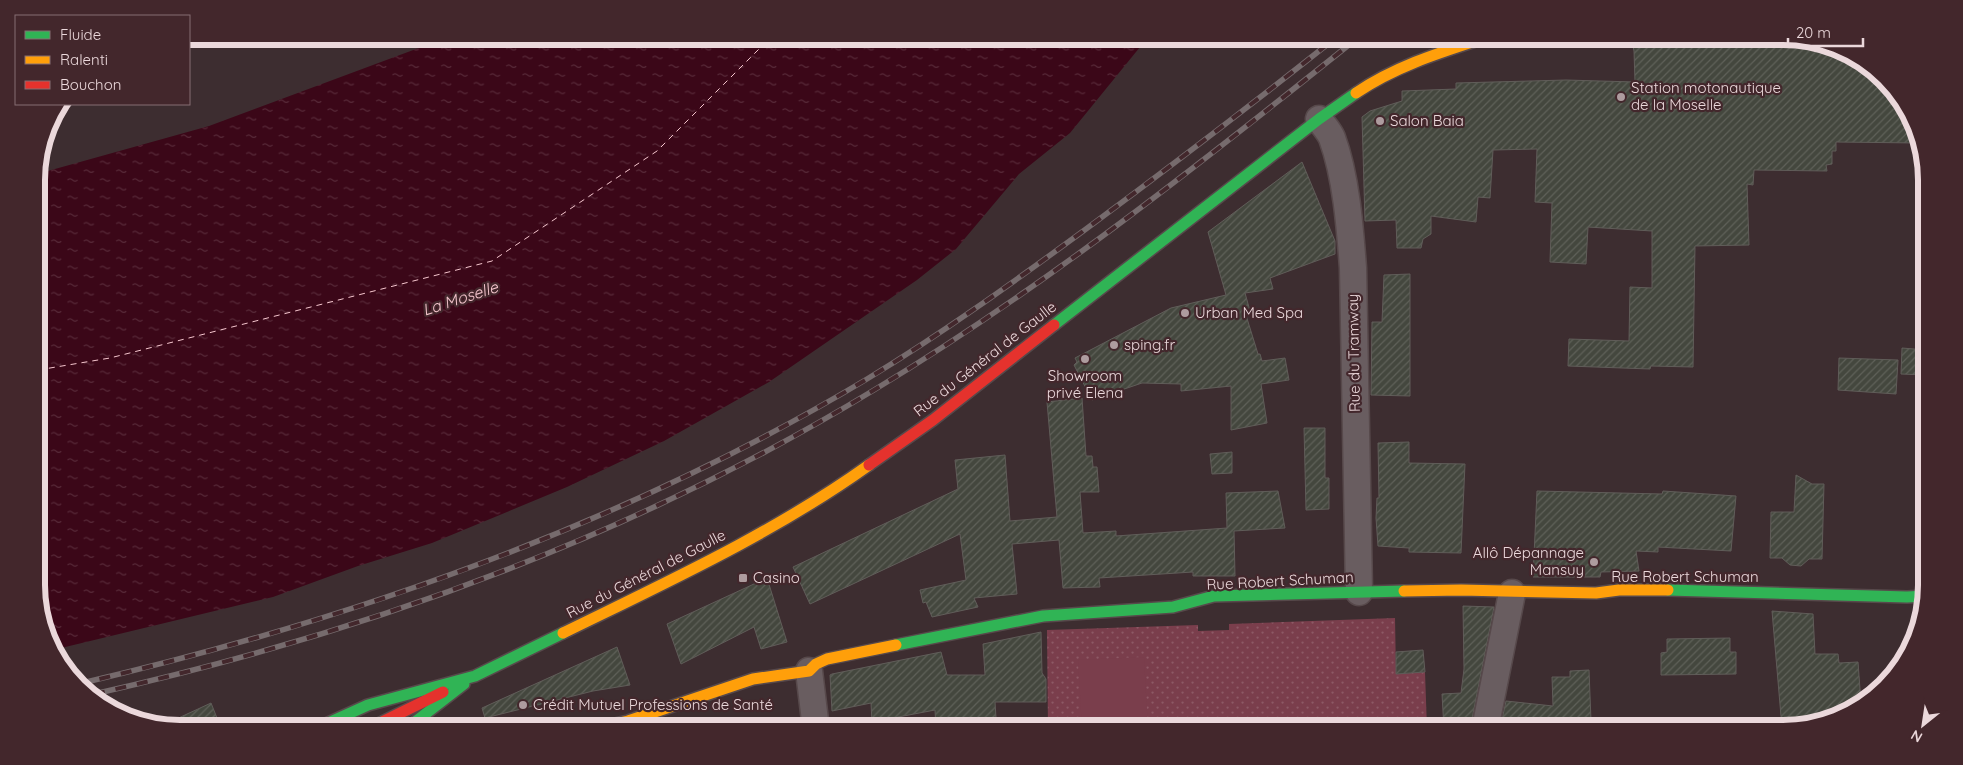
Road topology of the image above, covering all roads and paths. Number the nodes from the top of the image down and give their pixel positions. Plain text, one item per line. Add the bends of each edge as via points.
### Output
1 (1464, 45) edge
2 (1319, 119) junction
3 (1359, 592) junction
4 (1512, 593) junction
5 (1918, 596) edge
6 (809, 671) junction
7 (475, 676) junction
8 (335, 720) edge
9 (386, 720) edge
10 (418, 720) edge
11 (631, 720) edge
12 (815, 720) edge
13 (1487, 720) edge

1 - 2 main road, Rue du Général de Gaulle via 1424,58 1367,86
2 - 3 street, Rue du Tramway via 1332,137 1350,226
2 - 7 main road, Rue du Général de Gaulle via 933,420 837,488 719,556
3 - 4 main road, Rue Robert Schuman via 1461,590
3 - 6 main road, Rue Robert Schuman via 1214,596 1173,607 1043,616 827,659
4 - 5 main road, Rue Robert Schuman via 1647,589
4 - 13 street
6 - 11 main road, Rue Robert Schuman via 752,679
6 - 12 street
7 - 8 main road, Rue du Général de Gaulle via 368,705
7 - 9 main road
7 - 10 main road, Rue du Général de Gaulle

